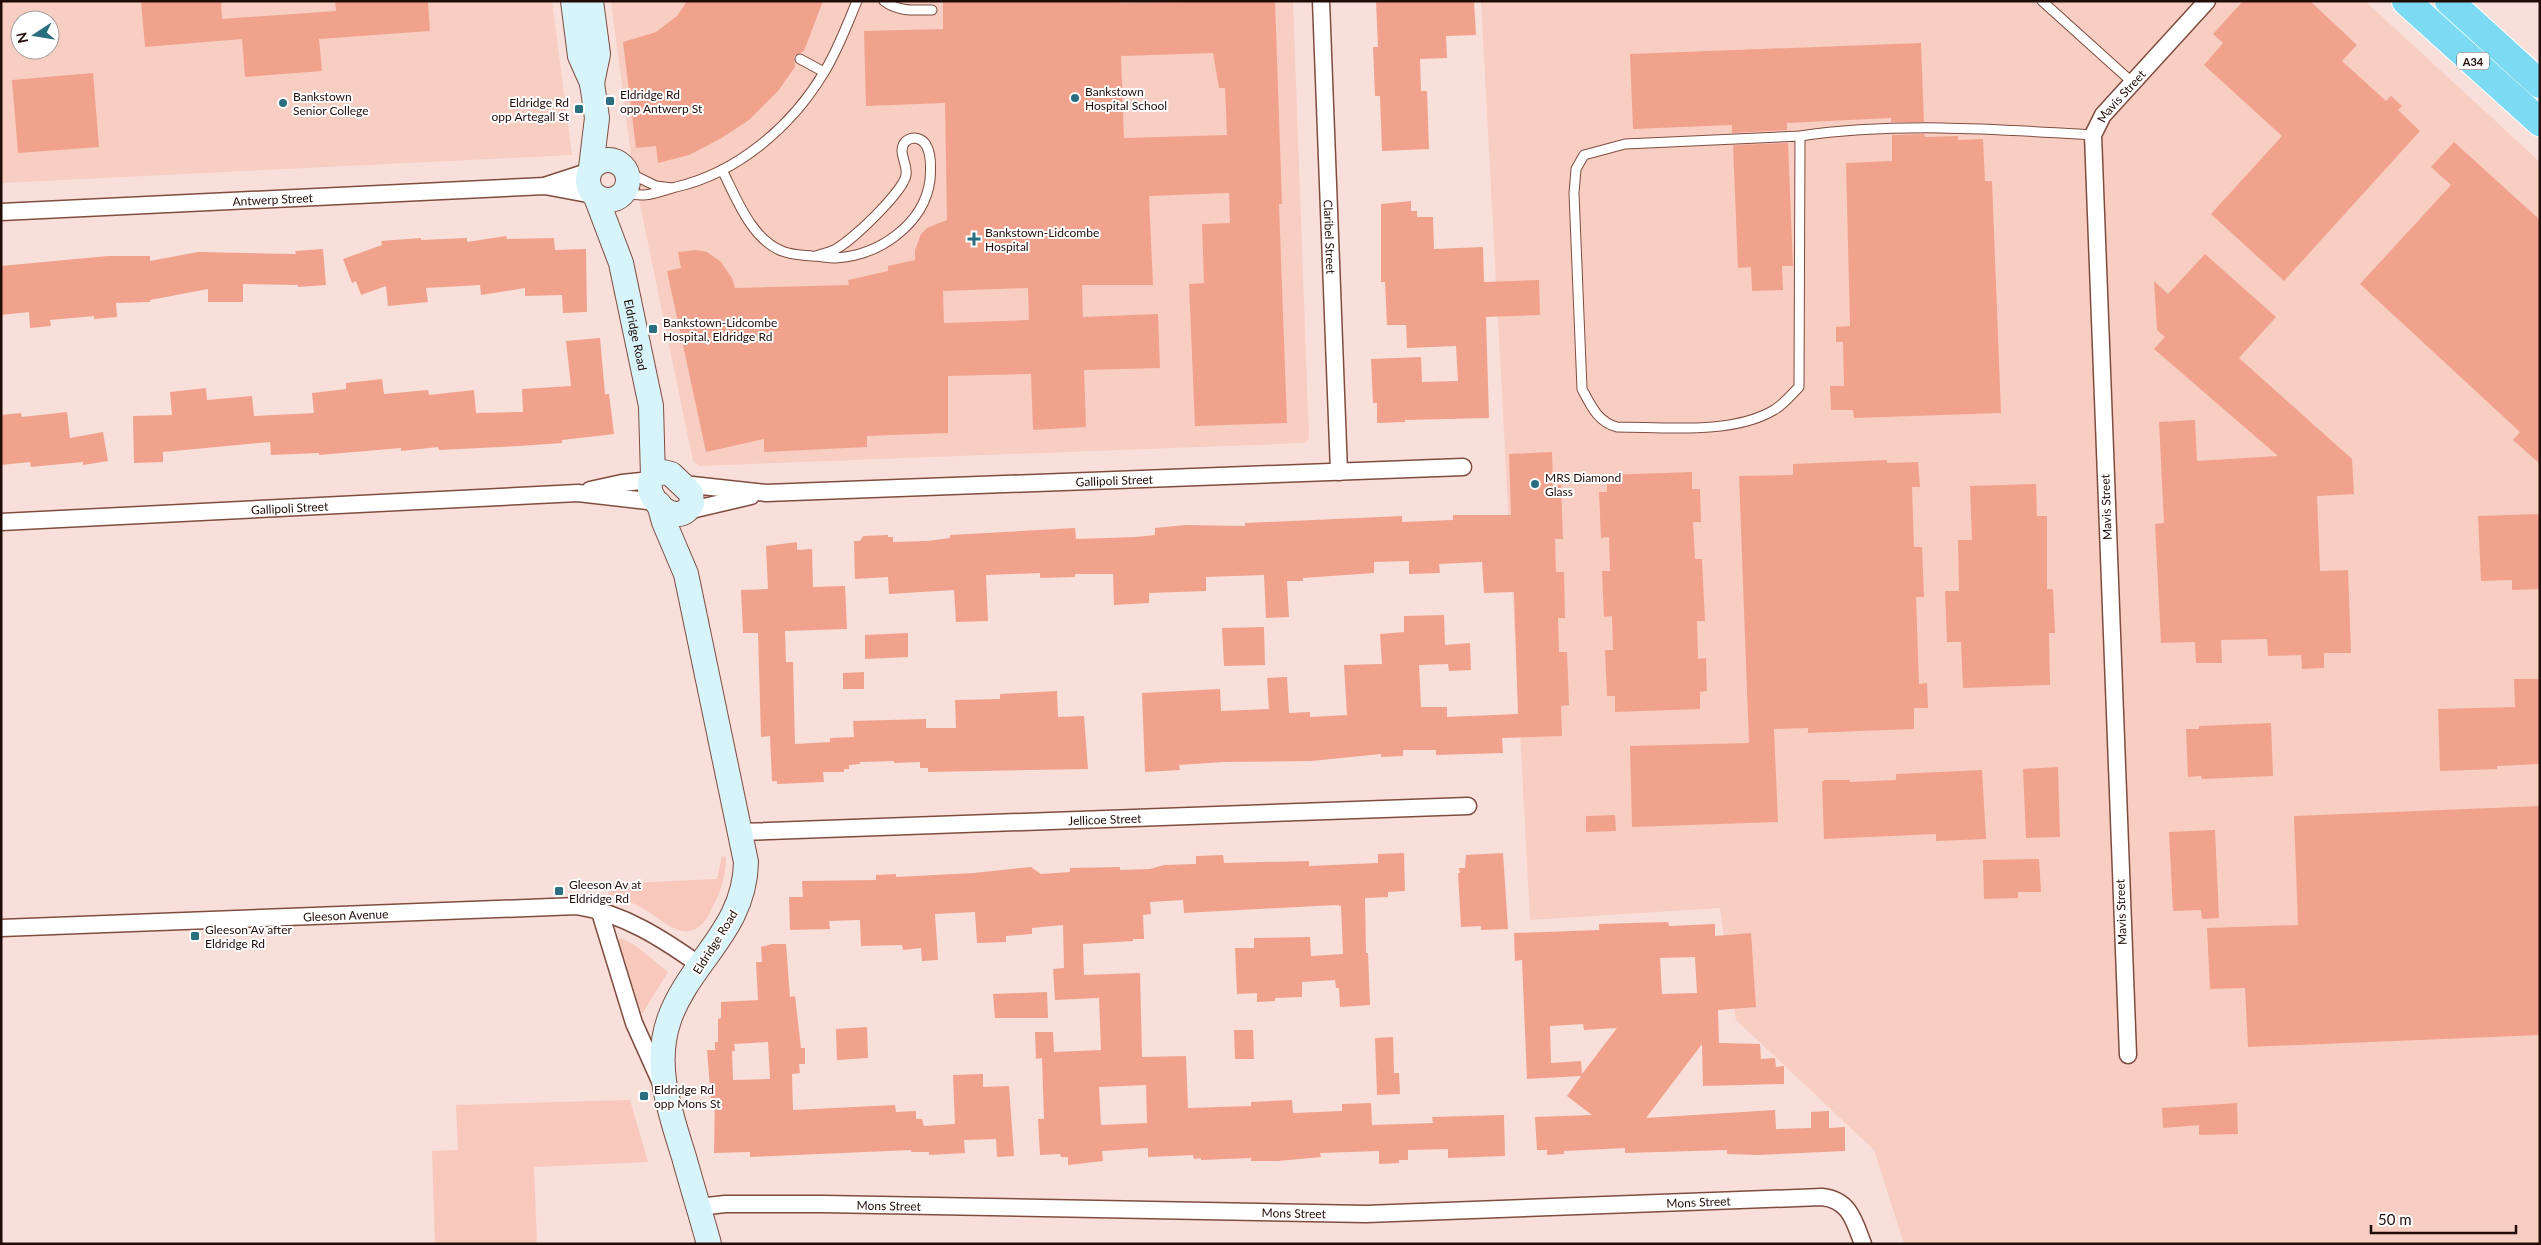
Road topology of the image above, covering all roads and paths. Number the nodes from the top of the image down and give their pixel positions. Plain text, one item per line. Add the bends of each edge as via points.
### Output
1 (573, 1) edge
2 (591, 1) edge
3 (856, 1) edge
4 (884, 1) edge
5 (1321, 1) edge
6 (2042, 1) edge
7 (2207, 1) edge
8 (2406, 1) edge
9 (2449, 1) edge
10 (932, 10) dead end
11 (800, 58) dead end
12 (824, 72) junction
13 (592, 83) junction
14 (2133, 83) junction
15 (2540, 84) edge
16 (597, 118) junction
17 (2540, 122) edge
18 (2093, 135) junction
19 (1800, 136) junction
20 (590, 170) junction
21 (722, 170) junction
22 (623, 181) junction
23 (545, 186) junction
24 (672, 188) junction
25 (595, 196) junction
26 (1, 212) edge
27 (816, 256) junction
28 (621, 263) junction
29 (651, 406) junction
30 (1463, 467) dead end
31 (1339, 472) junction
32 (682, 482) junction
33 (655, 491) junction
34 (578, 493) junction
35 (766, 493) junction
36 (686, 512) junction
37 (1, 522) edge
38 (686, 574) junction
39 (1468, 806) dead end
40 (740, 832) junction
41 (599, 909) junction
42 (1, 928) edge
43 (701, 966) junction
44 (2128, 1056) dead end
45 (666, 1095) junction
46 (699, 1207) junction
47 (710, 1244) edge
48 (1863, 1244) edge

1 - 13 street via 580,56
2 - 13 street via 598,54
3 - 12 lane
4 - 10 lane via 891,7
5 - 31 street, Claribel Street
6 - 14 lane
7 - 14 street, Mavis Street
8 - 17 highway, A34
9 - 15 highway, A34
11 - 12 lane
12 - 21 lane via 793,116 756,149
13 - 16 street
14 - 18 street, Mavis Street via 2103,115
16 - 20 street
16 - 22 street
18 - 19 lane via 1946,128 1840,130
18 - 44 street, Mavis Street
19 - 19 lane via 1799,387 1774,410 1753,420 1714,426 1617,427 1606,424 1582,389 1574,186 1579,161 1584,155 1625,144
20 - 22 street via 603,160
20 - 23 street, Antwerp Street
20 - 25 street via 588,185
21 - 24 lane
21 - 27 lane via 750,221 766,241 782,251
22 - 24 lane
22 - 24 lane via 636,196
22 - 25 street via 610,201
22 - 28 street, Eldridge Road
23 - 25 street, Antwerp Street
23 - 26 street, Antwerp Street
25 - 28 street, Eldridge Road
27 - 27 lane via 849,240 904,182 907,168 902,157 906,141 920,139 926,144 931,168 927,196 901,233 883,244 855,254 835,258
28 - 29 street, Eldridge Road
29 - 32 street, Eldridge Road
29 - 33 street, Eldridge Road
30 - 31 street, Gallipoli Street
31 - 35 street, Gallipoli Street
32 - 33 street via 665,472
32 - 35 street, Gallipoli Street
32 - 36 street, Eldridge Road via 692,497 692,504
33 - 34 street, Gallipoli Street
33 - 34 street, Gallipoli Street via 622,482
33 - 36 street via 672,514
33 - 38 street, Eldridge Road
34 - 37 street, Gallipoli Street
35 - 36 street, Gallipoli Street
36 - 38 street, Eldridge Road
38 - 40 street, Eldridge Road
39 - 40 street, Jellicoe Street
40 - 43 street, Eldridge Road via 746,869 740,900 729,924
41 - 42 street, Gleeson Avenue via 577,906
41 - 43 street, Gleeson Avenue via 638,926
41 - 45 street via 634,1023
43 - 45 street, Eldridge Road via 673,1009 666,1031 662,1068
45 - 46 street, Eldridge Road
46 - 47 street, Eldridge Road
46 - 48 street, Mons Street via 795,1204 1366,1214 1822,1197 1837,1200 1849,1209

